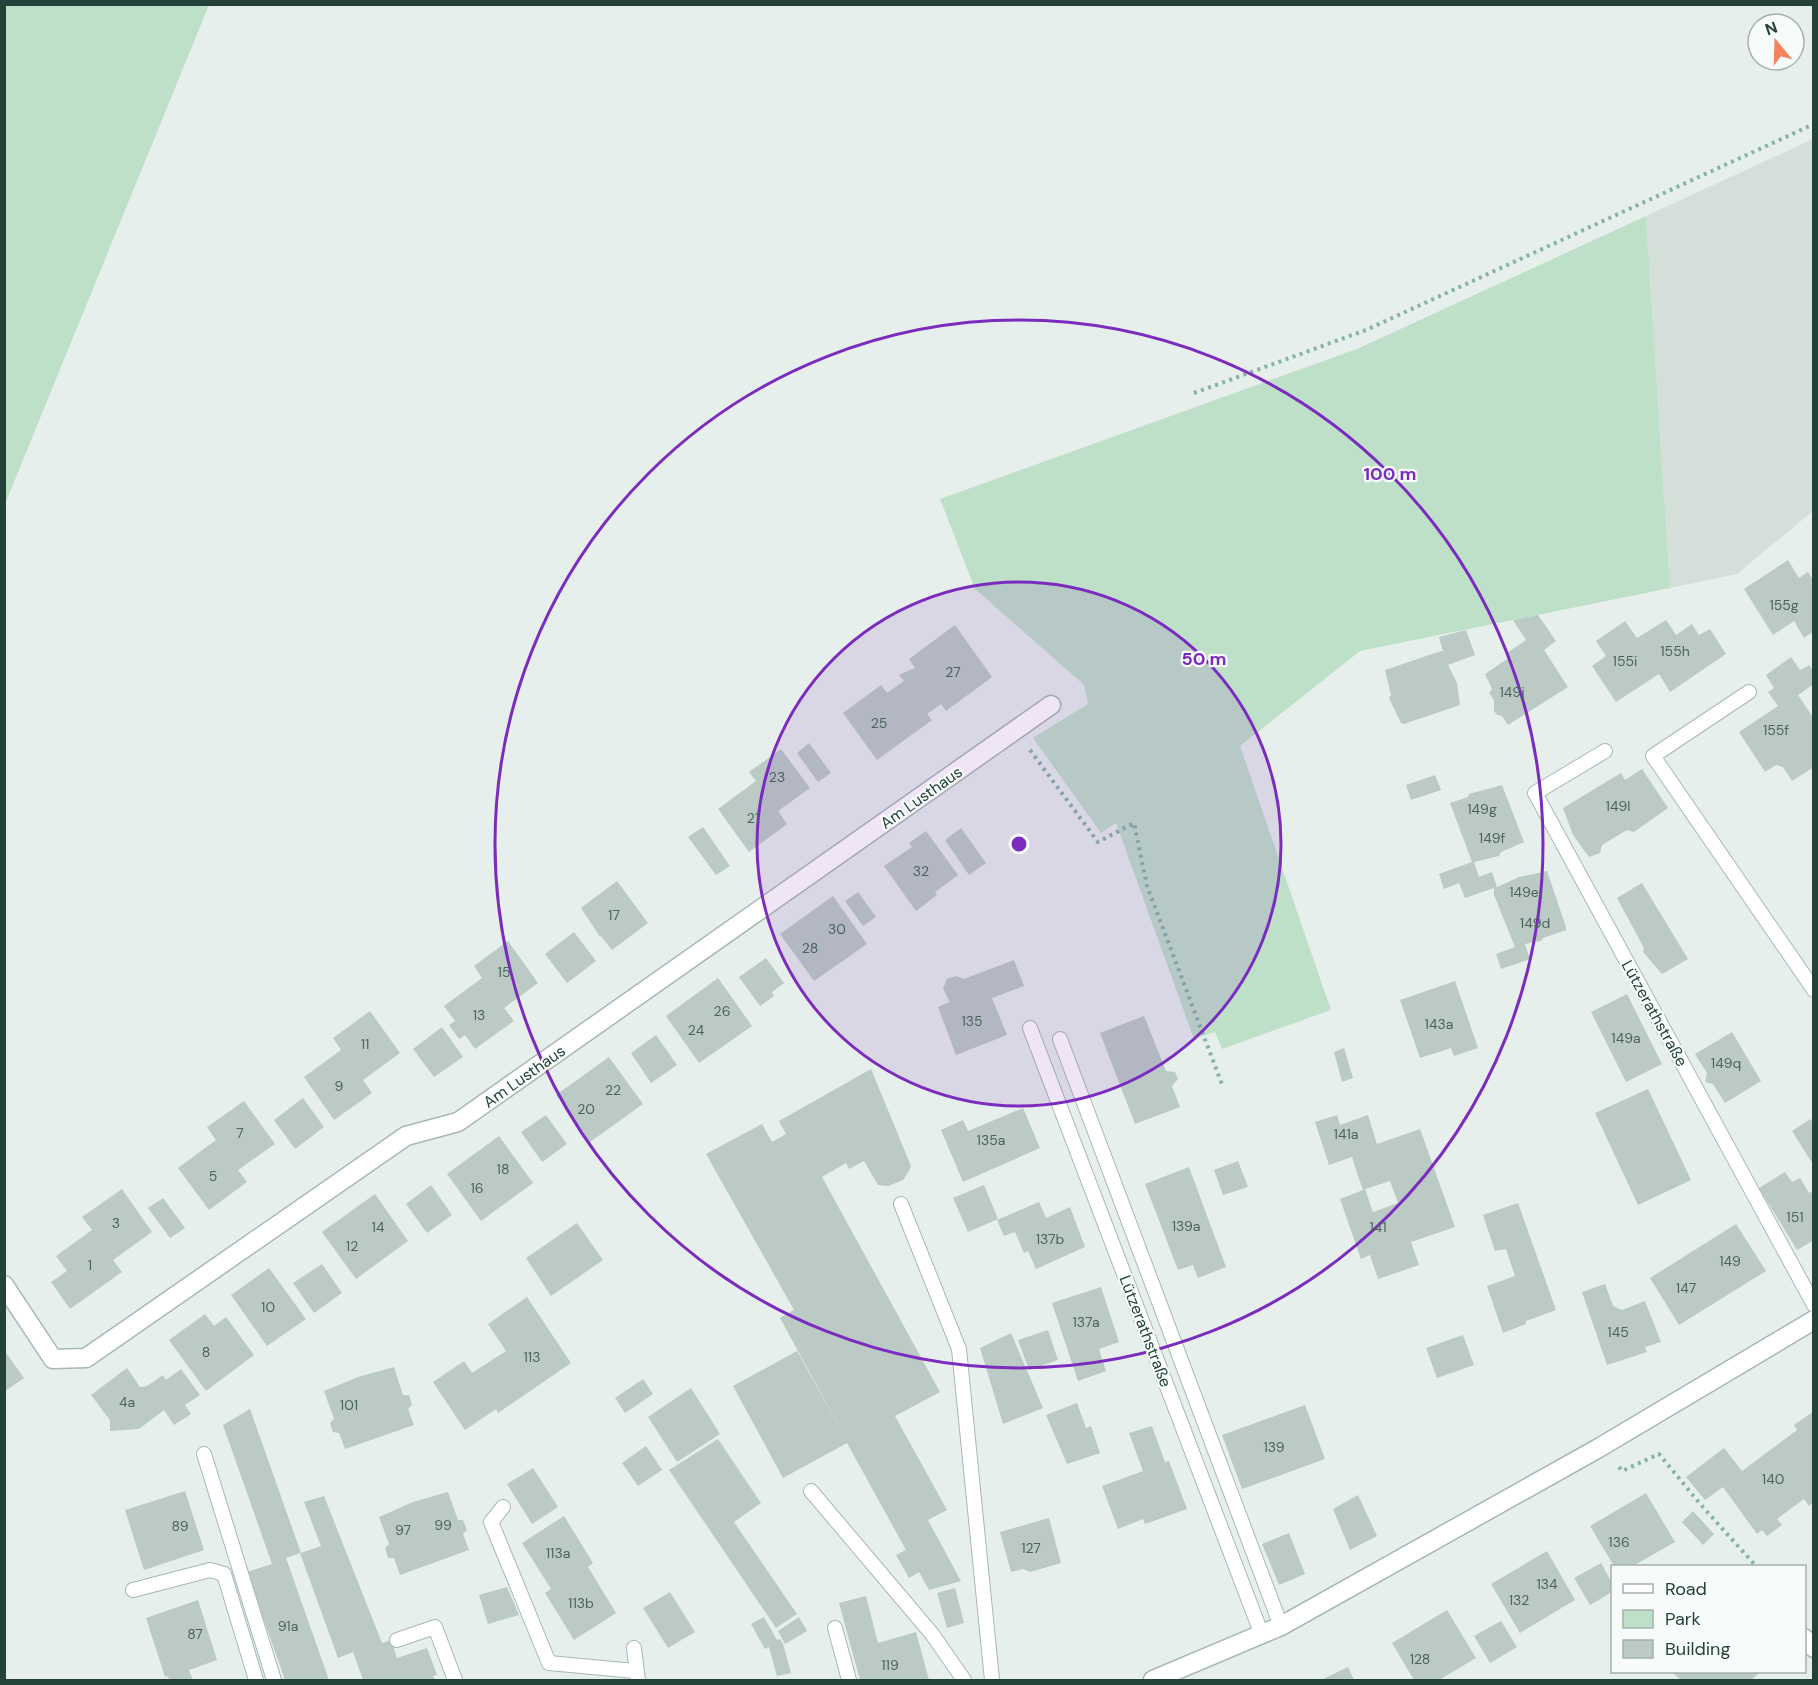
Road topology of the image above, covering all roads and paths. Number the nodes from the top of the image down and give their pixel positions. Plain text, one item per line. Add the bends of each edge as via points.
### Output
1 (1814, 124) edge
2 (1194, 393) dead end
3 (1749, 692) dead end
4 (1051, 705) dead end
5 (1015, 731) junction
6 (1605, 751) dead end
7 (1814, 990) edge
8 (1030, 1028) dead end
9 (1060, 1039) dead end
10 (1223, 1087) dead end
11 (901, 1204) dead end
12 (4, 1285) edge
13 (1814, 1305) edge
14 (1814, 1320) edge
15 (1597, 1449) junction
16 (204, 1454) dead end
17 (811, 1491) dead end
18 (503, 1507) dead end
19 (1755, 1565) edge
20 (133, 1590) dead end
21 (1281, 1626) junction
22 (835, 1628) dead end
23 (1262, 1635) junction
24 (397, 1640) dead end
25 (633, 1648) dead end
26 (636, 1676) edge
27 (256, 1680) edge
28 (274, 1680) edge
29 (455, 1680) edge
30 (849, 1680) edge
31 (964, 1680) edge
32 (992, 1680) edge
33 (1153, 1680) edge

1 - 2 path via 1366,330
3 - 7 lane via 1653,756
4 - 5 street, Am Lusthaus
5 - 10 path via 1098,842 1134,823 1147,886
5 - 12 street, Am Lusthaus via 458,1122 406,1136 86,1358 54,1359
6 - 13 lane, Lützerathstraße via 1535,793
8 - 23 lane, Lützerathstraße
9 - 21 lane, Lützerathstraße
11 - 32 lane via 959,1349
14 - 15 street
15 - 19 path via 1622,1471 1659,1454
15 - 21 street
16 - 28 lane
17 - 31 lane via 932,1634
18 - 26 lane via 491,1522 549,1663
20 - 27 lane via 210,1570 224,1574
21 - 23 street
22 - 30 lane
23 - 33 street
24 - 29 lane via 435,1628
25 - 26 lane

